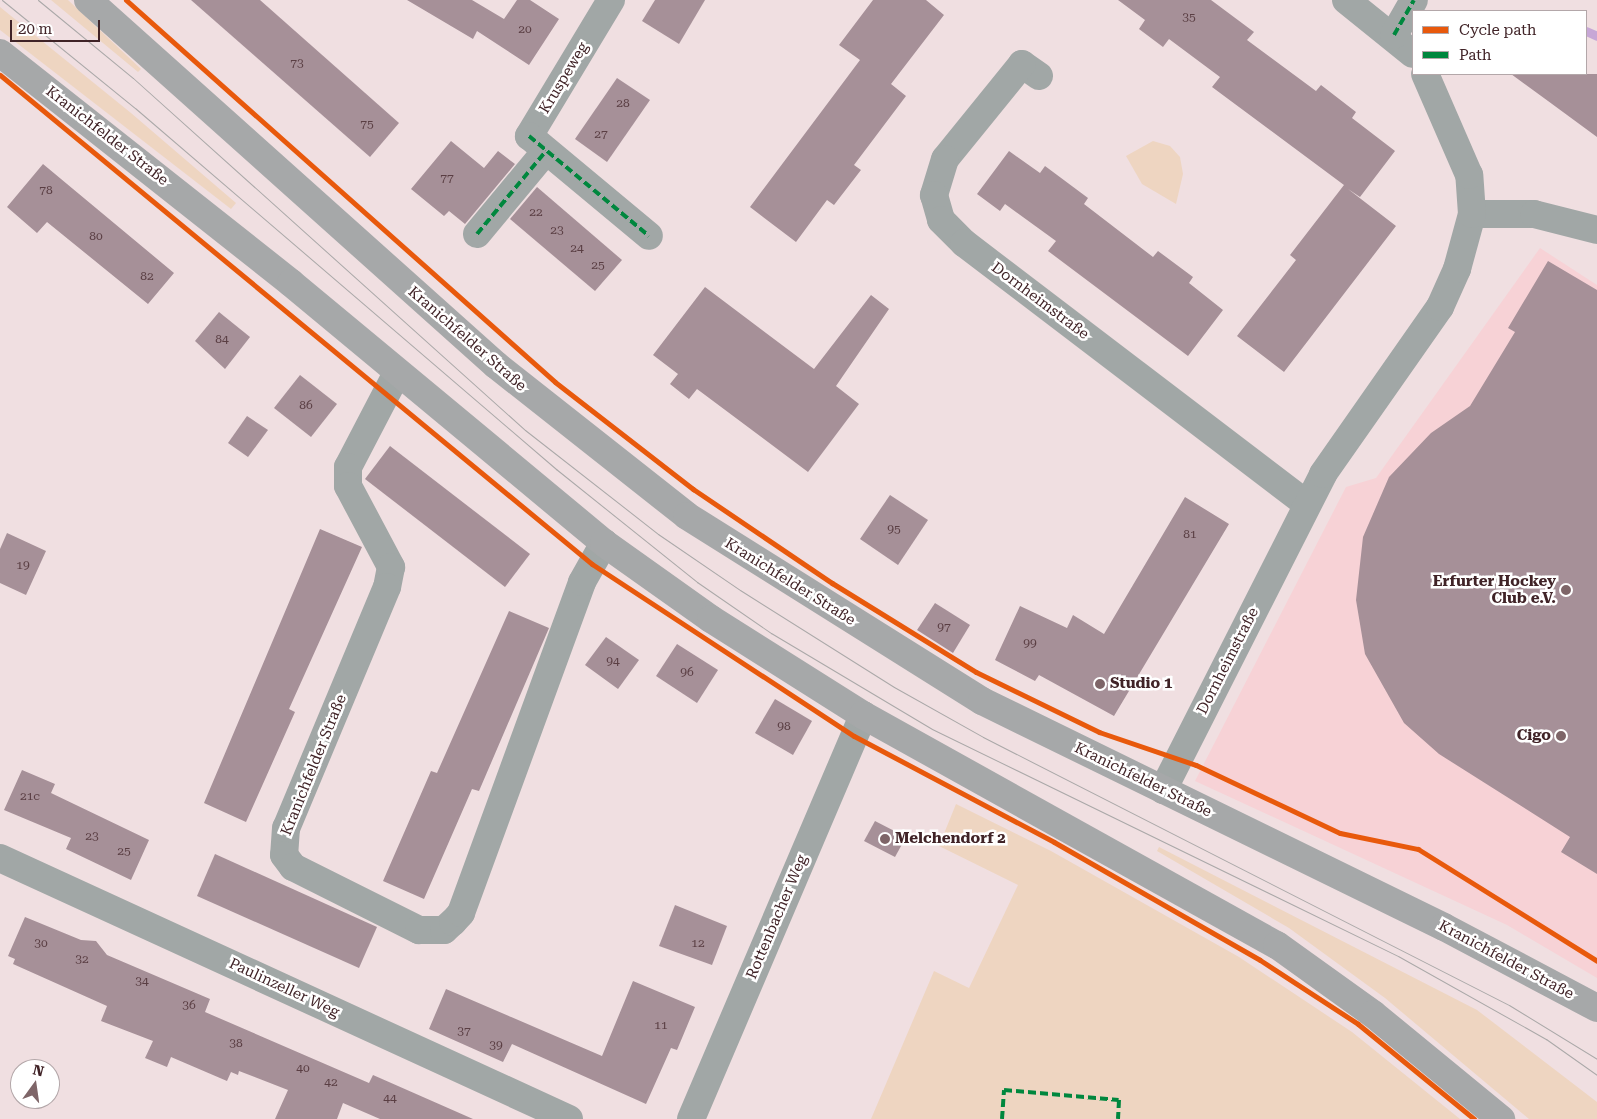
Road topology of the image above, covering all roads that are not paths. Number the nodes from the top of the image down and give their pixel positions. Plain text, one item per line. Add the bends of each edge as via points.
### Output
1 (88, 0) edge
2 (611, 0) edge
3 (1346, 0) edge
4 (1414, 0) edge
5 (1394, 36) junction
6 (0, 53) edge
7 (1412, 53) edge
8 (1426, 75) edge
9 (1039, 76) dead end
10 (546, 151) junction
11 (1472, 214) junction
12 (1597, 230) edge
13 (477, 234) dead end
14 (649, 236) dead end
15 (397, 373) junction
16 (1307, 504) junction
17 (604, 543) junction
18 (863, 715) junction
19 (1163, 790) junction
20 (0, 858) edge
21 (1597, 1008) edge
22 (569, 1119) edge
23 (691, 1119) edge
24 (1501, 1119) edge

1 - 19 main road, Kranichfelder Straße via 496,365 686,516 982,700
2 - 10 street, Kruspeweg via 529,136
3 - 5 street
4 - 5 street
5 - 7 street
6 - 15 main road, Kranichfelder Straße via 172,186
8 - 11 street, Dornheimstraße via 1469,175
9 - 16 street, Dornheimstraße via 1022,64 945,159 934,195 941,220 964,243
10 - 13 street
10 - 14 street, Kruspeweg
11 - 12 street via 1534,214
11 - 16 street, Dornheimstraße via 1457,269 1440,307
15 - 17 main road, Kranichfelder Straße
15 - 17 street, Kranichfelder Straße via 348,467 348,486 388,558 387,587 286,828 284,855 293,867 419,930 444,930 453,922 461,913 582,582
16 - 19 street, Dornheimstraße
17 - 18 main road, Kranichfelder Straße via 711,619
18 - 23 street, Rottenbacher Weg
18 - 24 main road, Kranichfelder Straße via 1277,945 1373,1014
19 - 21 main road, Kranichfelder Straße via 1452,931
20 - 22 street, Paulinzeller Weg

